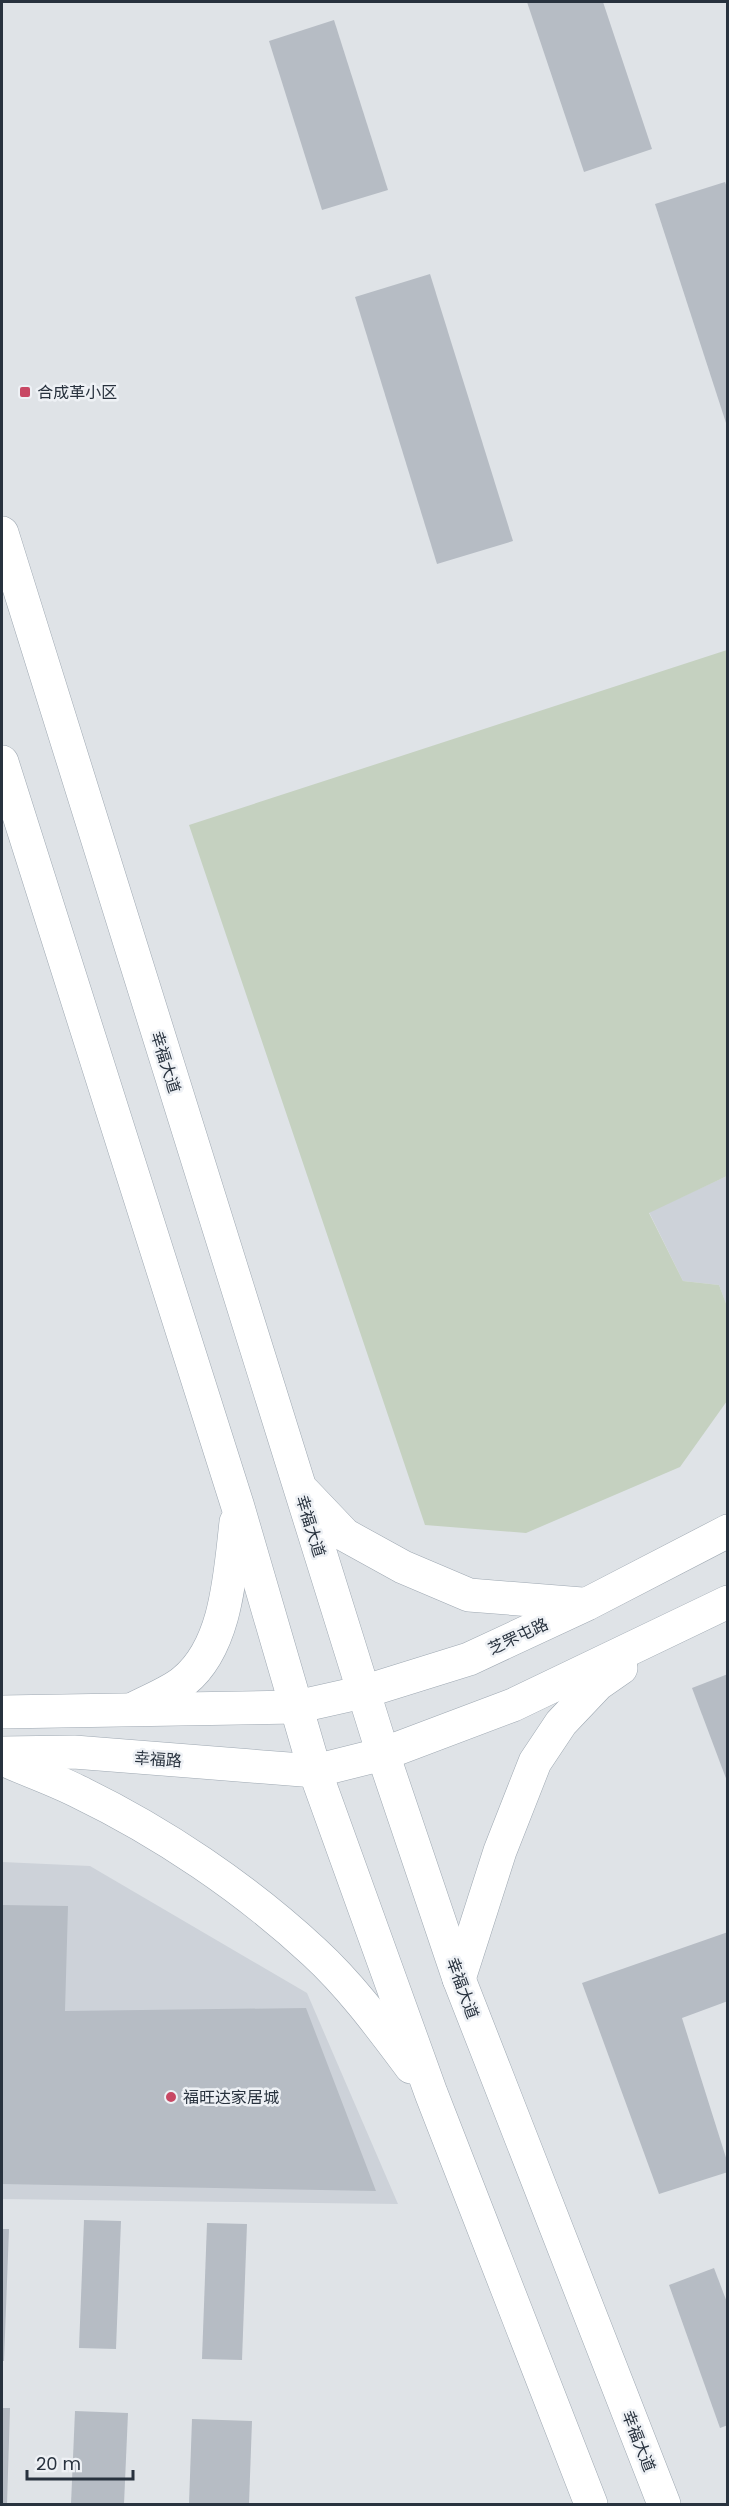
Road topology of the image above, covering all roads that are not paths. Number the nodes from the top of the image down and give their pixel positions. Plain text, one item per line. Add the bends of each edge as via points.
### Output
1 (2, 533) edge
2 (2, 762) edge
3 (298, 1485) junction
4 (237, 1508) junction
5 (728, 1531) edge
6 (728, 1602) edge
7 (587, 1604) junction
8 (676, 1628) junction
9 (363, 1692) junction
10 (296, 1707) junction
11 (130, 1710) junction
12 (2, 1712) edge
13 (2, 1752) edge
14 (383, 1754) junction
15 (2, 1759) edge
16 (315, 1771) junction
17 (459, 1979) junction
18 (431, 2093) junction
19 (591, 2505) edge
20 (664, 2505) edge

1 - 3 main road, 幸福大道
2 - 4 main road
3 - 7 main road via 345,1535 412,1571 470,1595
3 - 9 main road, 幸福大道
4 - 10 main road
4 - 11 main road via 228,1596 212,1645 184,1681
5 - 7 main road, 芝罘屯路
6 - 8 main road
7 - 9 main road, 芝罘屯路 via 469,1659
8 - 14 main road via 513,1705
8 - 17 main road via 598,1684 561,1723 535,1762 500,1851
9 - 10 main road, 芝罘屯路
9 - 14 main road, 幸福大道
10 - 11 main road
10 - 16 main road
11 - 12 main road
13 - 16 main road, 幸福路 via 74,1752
14 - 16 main road
14 - 17 main road, 幸福大道
15 - 18 main road via 76,1791 154,1832 268,1913 315,1953 368,2010
16 - 18 main road
17 - 20 main road, 幸福大道
18 - 19 main road

